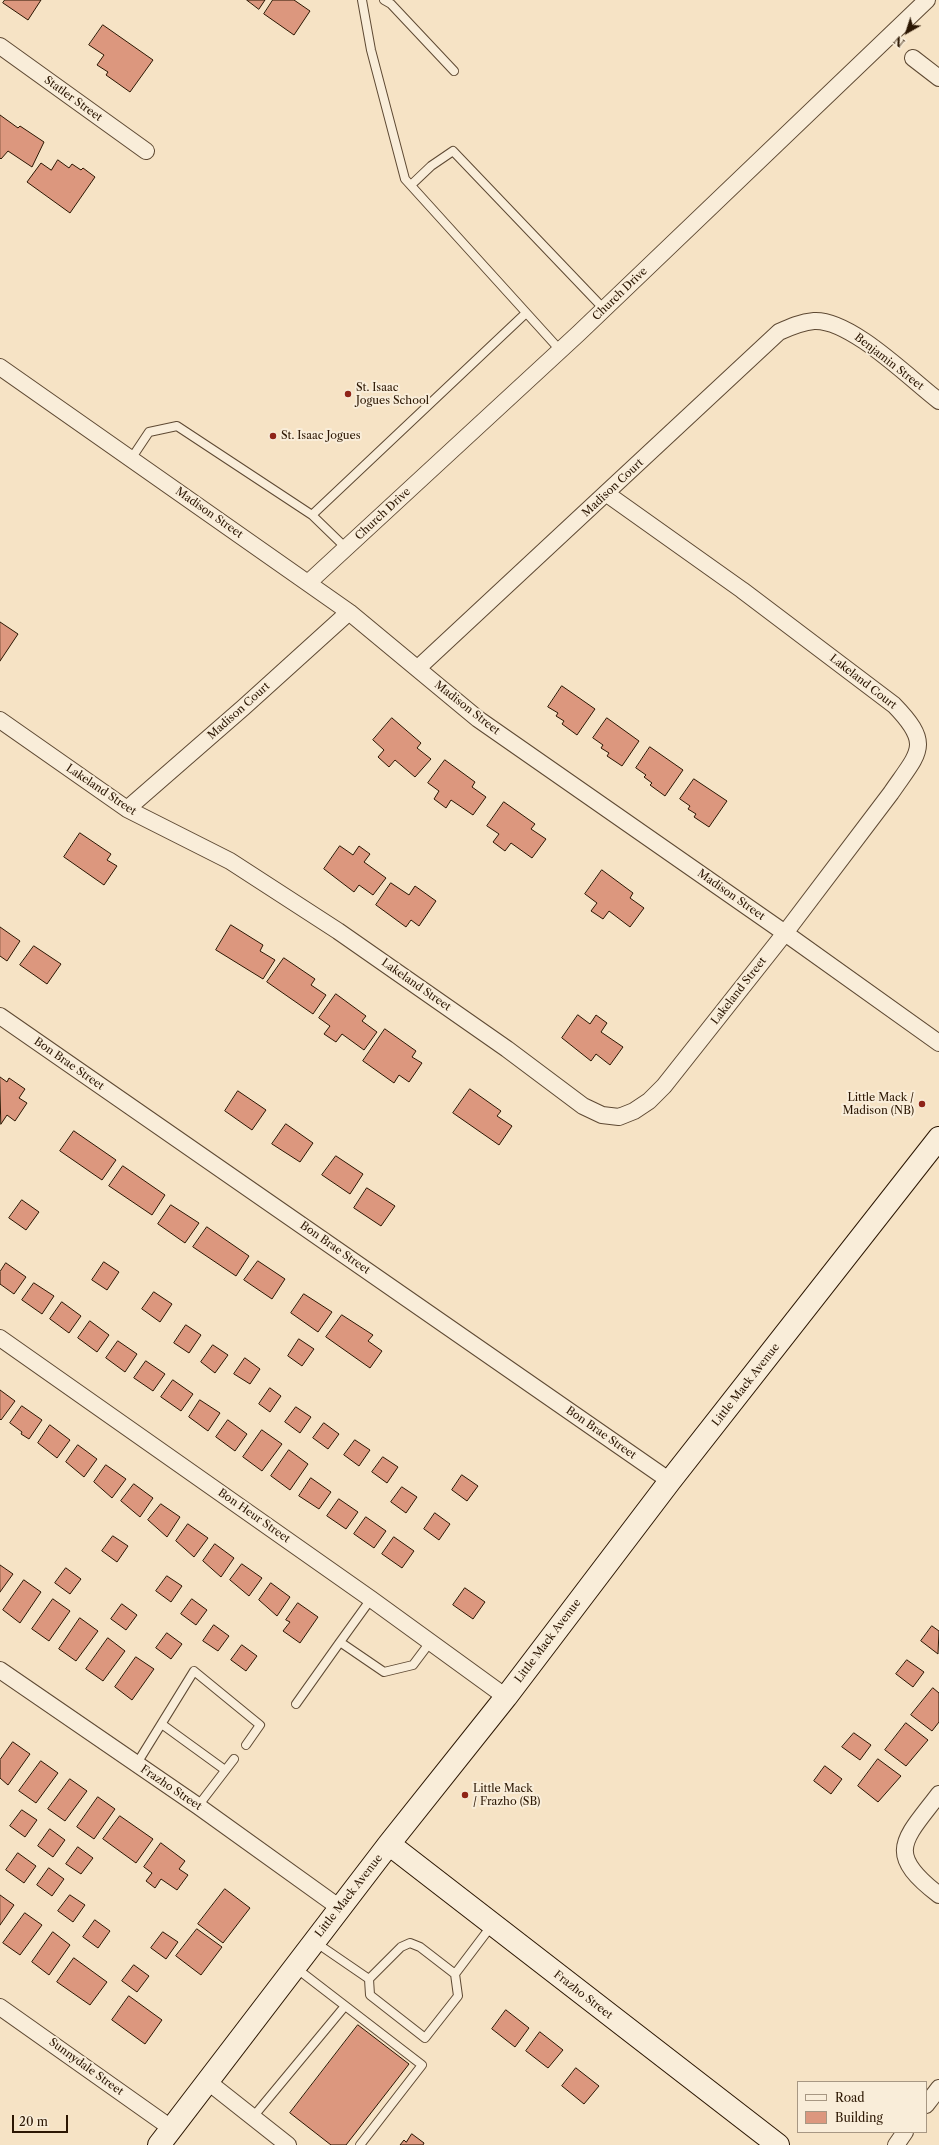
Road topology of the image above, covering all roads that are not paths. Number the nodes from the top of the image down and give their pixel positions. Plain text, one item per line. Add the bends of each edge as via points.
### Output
1 (362, 0) edge
2 (384, 0) edge
3 (927, 0) edge
4 (0, 46) edge
5 (913, 58) dead end
6 (454, 71) dead end
7 (939, 78) edge
8 (146, 151) dead end
9 (410, 185) junction
10 (604, 309) junction
11 (526, 313) junction
12 (815, 321) joint
13 (560, 350) junction
14 (0, 367) edge
15 (939, 401) edge
16 (131, 459) junction
17 (607, 494) junction
18 (312, 515) junction
19 (346, 548) junction
20 (308, 583) junction
21 (349, 612) junction
22 (418, 668) junction
23 (0, 720) edge
24 (127, 809) junction
25 (785, 933) junction
26 (0, 1016) edge
27 (939, 1043) edge
28 (939, 1138) edge
29 (0, 1338) edge
30 (670, 1481) junction
31 (371, 1599) junction
32 (430, 1641) junction
33 (340, 1642) junction
34 (0, 1670) edge
35 (506, 1697) junction
36 (296, 1704) dead end
37 (162, 1725) junction
38 (246, 1745) dead end
39 (234, 1759) dead end
40 (136, 1765) junction
41 (225, 1770) junction
42 (939, 1794) edge
43 (198, 1806) junction
44 (389, 1844) junction
45 (939, 1895) edge
46 (340, 1908) junction
47 (492, 1925) junction
48 (314, 1942) junction
49 (295, 1967) junction
50 (455, 1974) junction
51 (369, 1979) junction
52 (0, 2006) edge
53 (345, 2006) junction
54 (207, 2081) junction
55 (939, 2088) edge
56 (927, 2104) edge
57 (253, 2118) junction
58 (905, 2133) edge
59 (165, 2137) edge
60 (288, 2145) edge
61 (360, 2145) edge
62 (778, 2145) edge
63 (896, 2145) edge

1 - 9 lane via 405,179
2 - 6 lane via 391,4
3 - 10 street, Church Drive
4 - 8 street, Statler Street
5 - 7 street
9 - 10 lane via 431,166 453,152
9 - 11 lane
10 - 13 street, Church Drive
11 - 13 lane
11 - 18 lane
12 - 15 street, Benjamin Street via 832,324 851,332
12 - 17 street, Madison Court via 794,325 779,332
13 - 19 street, Church Drive
14 - 16 street, Madison Street
16 - 18 lane via 149,432 177,426
16 - 20 street, Madison Street
17 - 22 street, Madison Court
17 - 25 street, Lakeland Court via 742,590 894,705 910,720 918,736 914,760
18 - 19 lane
19 - 20 street, Church Drive
20 - 21 street, Madison Street
21 - 22 street, Madison Street
21 - 24 street, Madison Court
22 - 25 street, Madison Street via 478,719
23 - 24 street, Lakeland Street
24 - 25 street, Lakeland Street via 230,861 338,931 508,1049 583,1106 602,1115 619,1117 649,1101 698,1044
25 - 27 street, Madison Street
26 - 30 street, Bon Brae Street
28 - 30 main road, Little Mack Avenue
29 - 31 street, Bon Heur Street
30 - 35 main road, Little Mack Avenue
31 - 32 street, Bon Heur Street
31 - 33 lane
32 - 33 lane via 412,1665 384,1672
32 - 35 street, Bon Heur Street
33 - 36 lane
34 - 40 street, Frazho Street
35 - 44 main road, Little Mack Avenue
37 - 38 lane via 194,1671 260,1725
37 - 40 lane
37 - 41 lane
39 - 41 lane
40 - 43 street, Frazho Street
41 - 43 lane
42 - 45 street via 914,1828 904,1848 906,1862 912,1872
43 - 46 street, Frazho Street
44 - 46 main road, Little Mack Avenue
44 - 47 main road, Frazho Street
46 - 48 main road, Little Mack Avenue
47 - 50 lane
47 - 62 main road, Frazho Street
48 - 49 main road, Little Mack Avenue
48 - 51 lane
49 - 53 lane
49 - 54 main road, Little Mack Avenue
50 - 51 lane via 420,1947 410,1943 401,1947
50 - 51 lane via 458,1996 425,2038 370,1995
52 - 59 street, Sunnydale Street
53 - 57 lane
53 - 61 lane via 422,2065
54 - 57 street
54 - 59 main road, Little Mack Avenue
55 - 56 street
57 - 60 street
58 - 63 street

